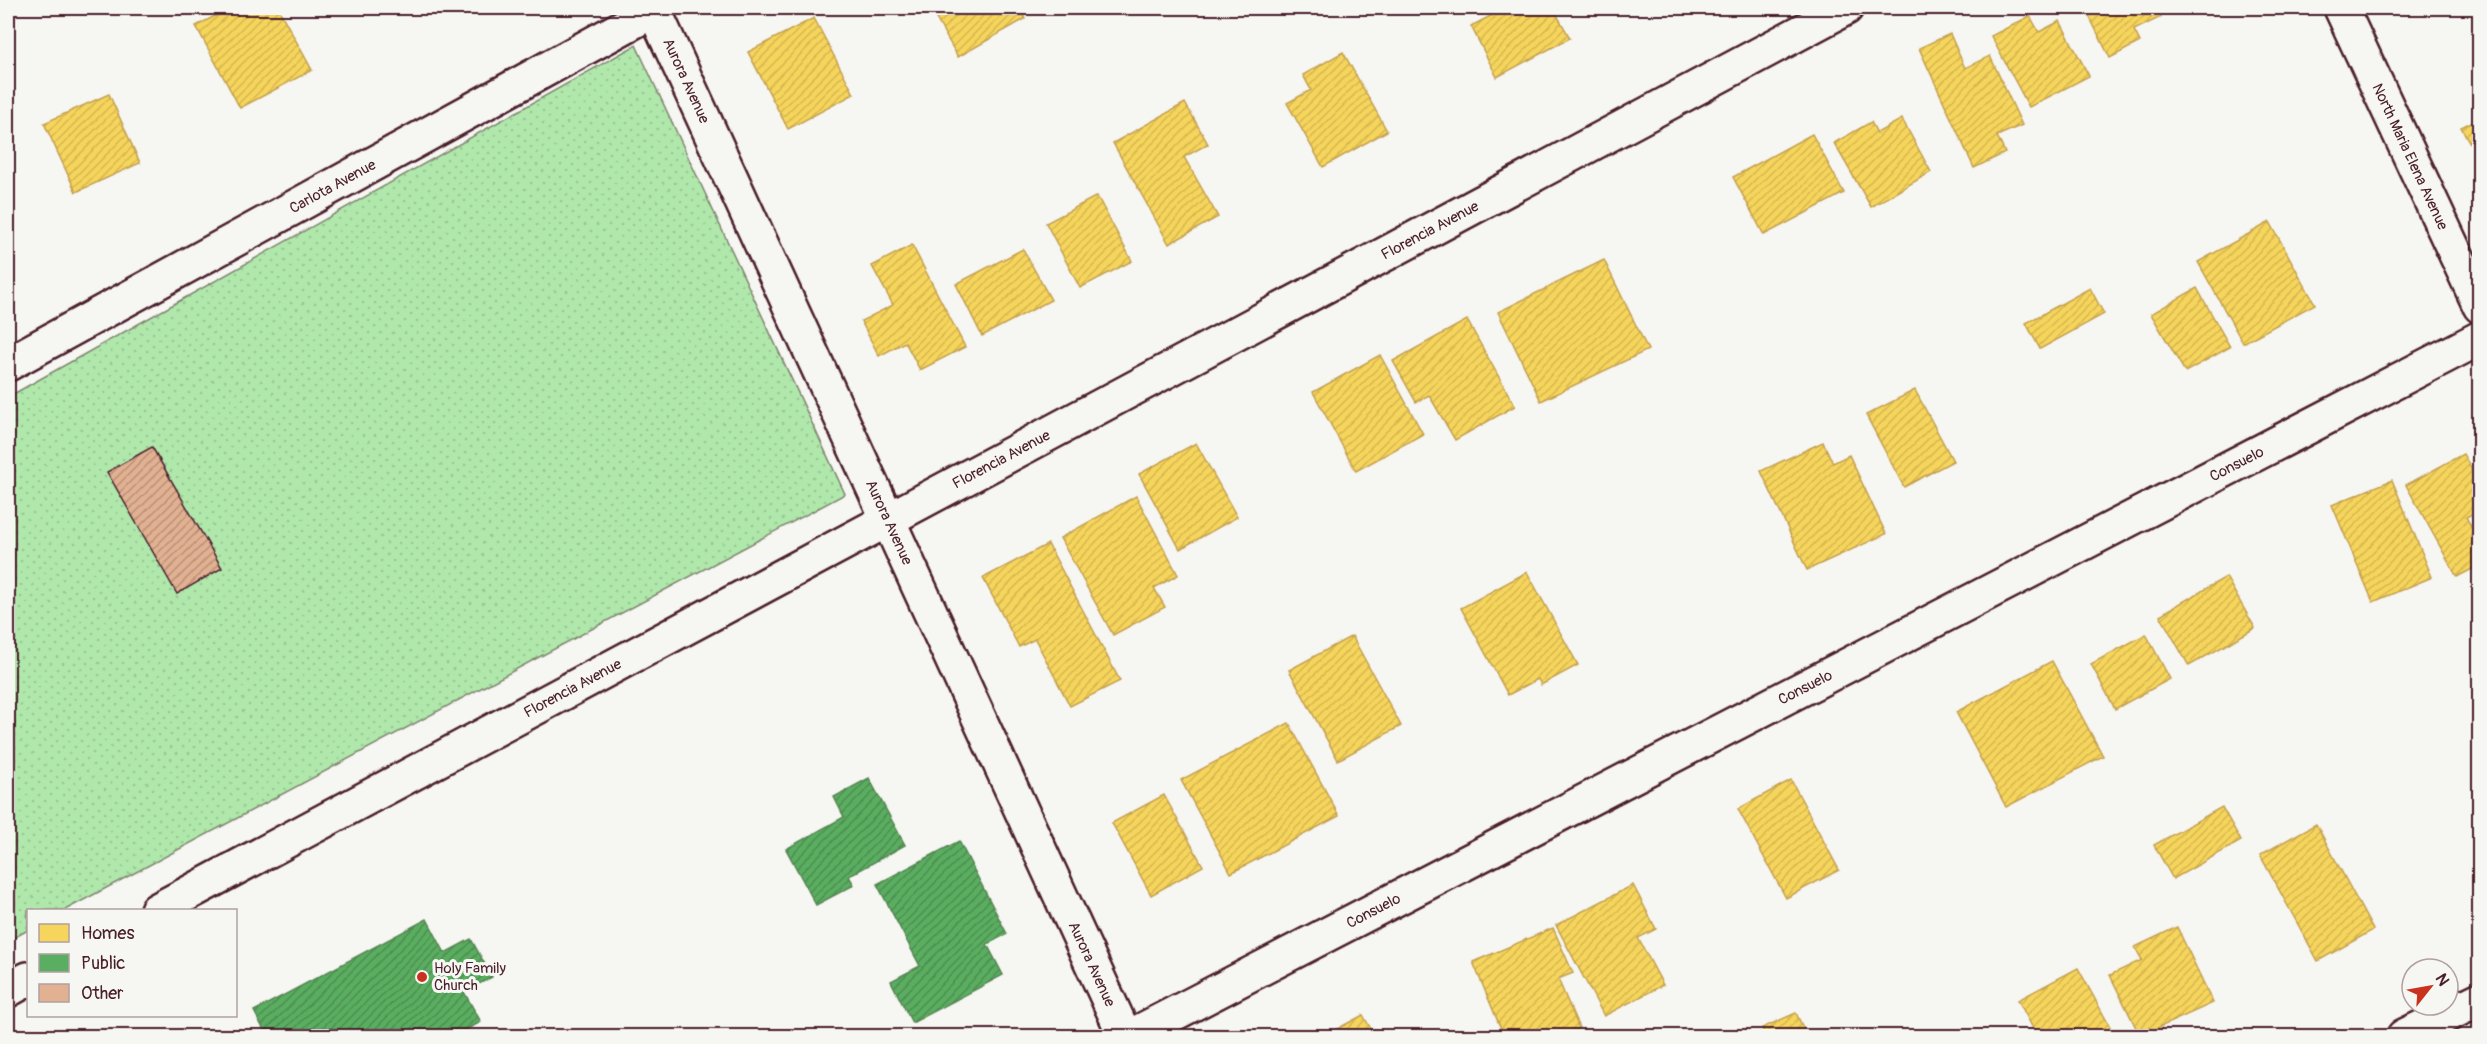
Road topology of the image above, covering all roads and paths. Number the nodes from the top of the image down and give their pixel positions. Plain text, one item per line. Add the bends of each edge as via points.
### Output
1 (655, 8) edge
2 (1845, 8) edge
3 (2341, 8) edge
4 (2480, 306) edge
5 (2480, 338) edge
6 (8, 364) edge
7 (887, 522) junction
8 (159, 909) edge
9 (27, 980) edge
10 (8, 990) edge
11 (2480, 999) edge
12 (1125, 1036) edge
13 (1131, 1036) edge
14 (2404, 1036) edge

1 - 6 street, Carlota Avenue
1 - 7 street, Aurora Avenue
2 - 7 street, Florencia Avenue
3 - 4 street, North Maria Elena Avenue
5 - 13 street, Consuelo
7 - 8 street, Florencia Avenue
7 - 12 street, Aurora Avenue
9 - 10 street
11 - 14 street

